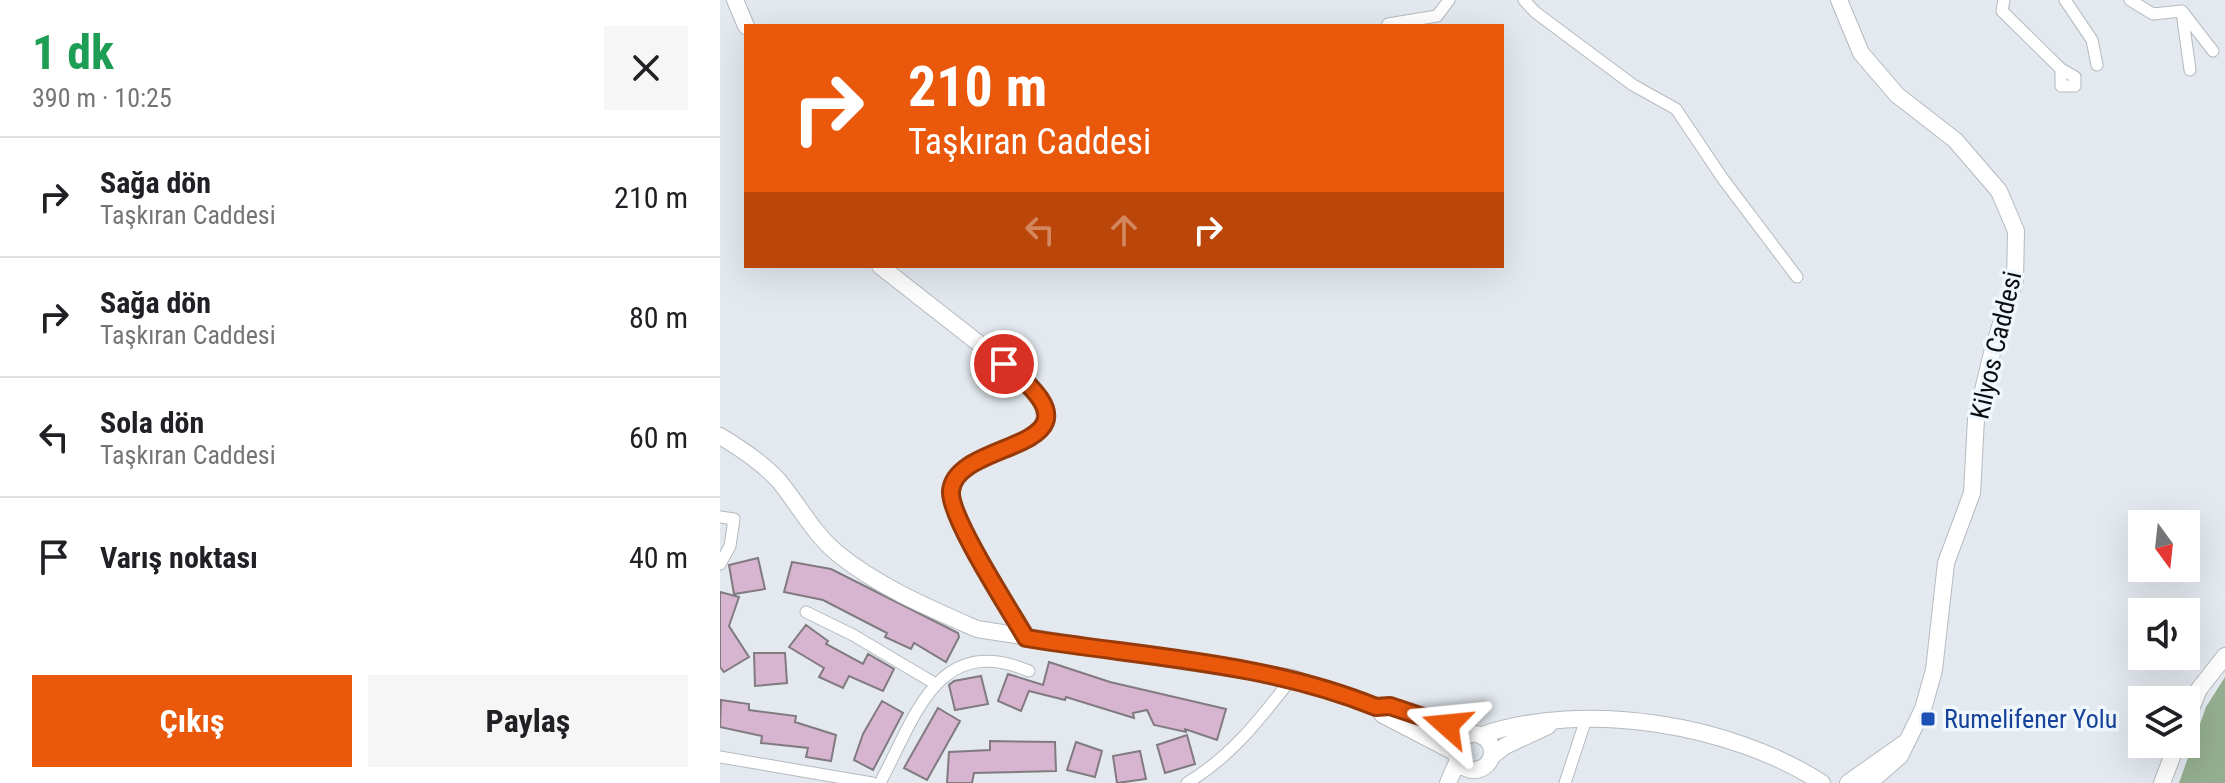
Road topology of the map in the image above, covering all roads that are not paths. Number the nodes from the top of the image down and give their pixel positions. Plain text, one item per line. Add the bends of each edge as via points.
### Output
1 (735, 0) edge
2 (1449, 0) edge
3 (1524, 0) edge
4 (1839, 0) edge
5 (2004, 0) edge
6 (2065, 0) edge
7 (2130, 0) edge
8 (2182, 11) junction
9 (745, 24) edge
10 (1388, 24) edge
11 (2213, 51) dead end
12 (2097, 65) dead end
13 (2061, 69) dead end
14 (2190, 70) dead end
15 (883, 268) edge
16 (1797, 277) dead end
17 (720, 436) edge
18 (720, 517) edge
19 (720, 564) edge
20 (806, 612) dead end
21 (1026, 638) junction
22 (2225, 656) edge
23 (1029, 671) dead end
24 (1292, 678) junction
25 (934, 683) junction
26 (2200, 688) edge
27 (1376, 707) junction
28 (1586, 719) junction
29 (1556, 720) junction
30 (1479, 734) junction
31 (1904, 743) junction
32 (1457, 756) junction
33 (720, 757) edge
34 (2172, 758) edge
35 (1488, 762) junction
36 (872, 783) edge
37 (880, 783) edge
38 (1187, 783) edge
39 (1448, 783) edge
40 (1469, 783) edge
41 (1565, 783) edge
42 (1822, 783) edge
43 (1848, 783) edge
44 (1869, 783) edge
45 (2162, 783) edge

1 - 9 street
2 - 10 street via 1437,16
3 - 16 street via 1633,85 1676,109
4 - 31 street, Kilyos Caddesi via 1861,53 1897,95 1955,140 1999,191 2016,231 2015,280 1976,419 1972,493 1946,563 1934,670 1923,709
5 - 13 street via 2002,11
6 - 12 street via 2092,40
7 - 8 street via 2153,14
8 - 11 street
8 - 14 street
15 - 21 street via 1039,395 1045,418 1032,438 974,462 955,478 950,493 970,540
17 - 21 street via 777,479 836,552 929,608 977,629
18 - 19 street via 734,519 730,546
20 - 25 street
21 - 24 street
22 - 26 street
23 - 25 street via 980,660
24 - 27 street
24 - 38 street via 1249,734 1215,766
25 - 37 street
27 - 30 street via 1390,706
27 - 32 street
28 - 29 street
28 - 41 street
28 - 42 street via 1689,729 1739,742 1787,761
29 - 30 street
29 - 35 street via 1505,746
30 - 32 street via 1459,741
30 - 35 street via 1490,744
31 - 43 street, Kilyos Caddesi
31 - 44 street, Kilyos Caddesi via 1900,756
32 - 35 street via 1472,770
32 - 39 street
33 - 36 street
34 - 45 street
35 - 40 street

